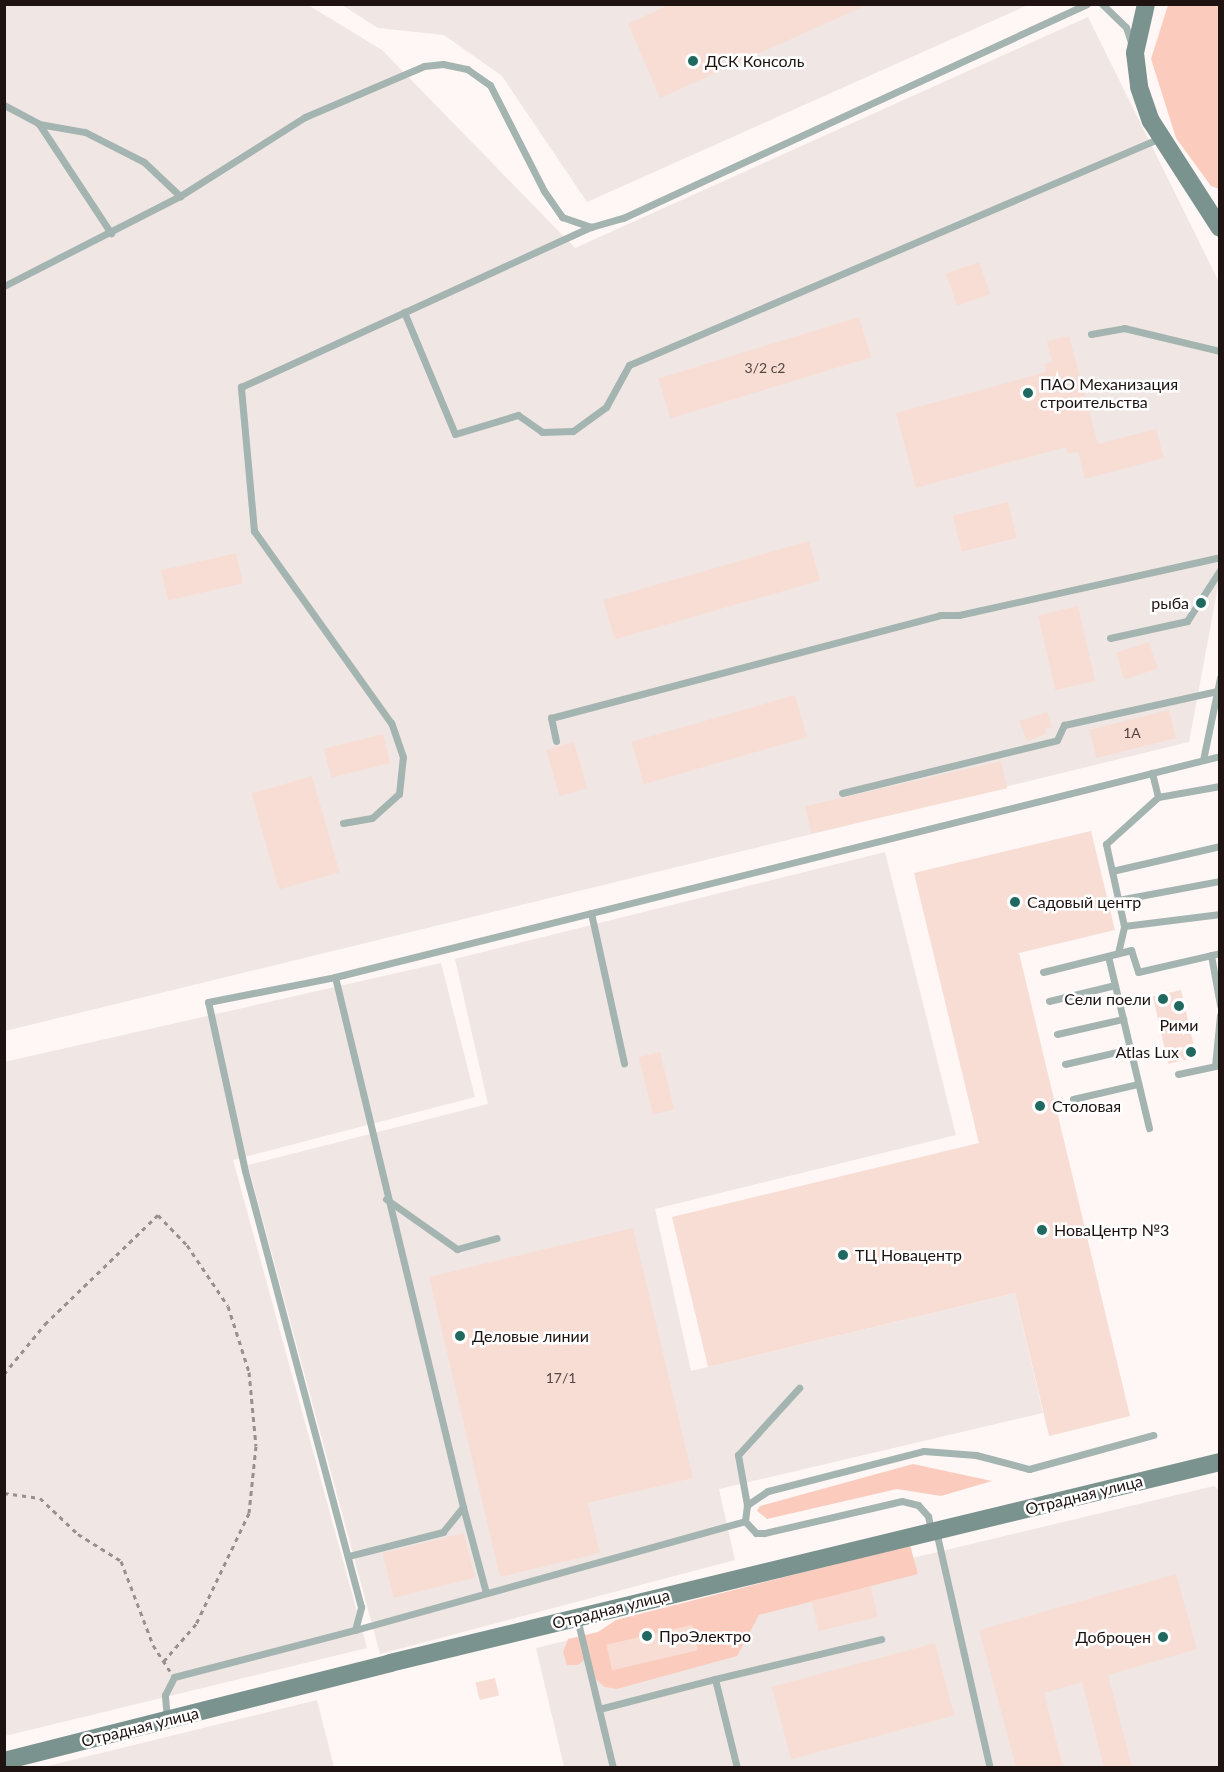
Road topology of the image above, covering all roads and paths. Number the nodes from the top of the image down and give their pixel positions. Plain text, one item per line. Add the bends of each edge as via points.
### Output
1 (1087, 4) edge
2 (1102, 4) edge
3 (1146, 4) edge
4 (1135, 53) junction
5 (4, 105) edge
6 (39, 124) junction
7 (1162, 137) junction
8 (180, 196) junction
9 (591, 227) junction
10 (1220, 228) edge
11 (111, 233) junction
12 (4, 286) edge
13 (404, 312) junction
14 (1091, 334) dead end
15 (1220, 351) edge
16 (1220, 557) edge
17 (1220, 570) edge
18 (1110, 639) dead end
19 (1220, 678) edge
20 (1217, 691) junction
21 (556, 741) dead end
22 (1220, 756) edge
23 (1203, 760) junction
24 (1152, 773) junction
25 (1220, 786) edge
26 (842, 794) dead end
27 (1158, 797) junction
28 (343, 823) dead end
29 (1220, 846) edge
30 (1112, 871) junction
31 (1220, 881) edge
32 (1118, 900) junction
33 (591, 913) junction
34 (1220, 914) edge
35 (1124, 926) junction
36 (1118, 953) junction
37 (1220, 953) edge
38 (1211, 955) junction
39 (1108, 956) junction
40 (1043, 972) dead end
41 (335, 977) junction
42 (1115, 985) junction
43 (1049, 1001) dead end
44 (1220, 1005) edge
45 (1220, 1015) edge
46 (1123, 1019) junction
47 (1057, 1034) dead end
48 (1130, 1049) junction
49 (624, 1063) dead end
50 (1065, 1064) dead end
51 (1178, 1074) dead end
52 (1138, 1084) junction
53 (1073, 1099) dead end
54 (1149, 1128) dead end
55 (386, 1199) junction
56 (497, 1238) dead end
57 (4, 1374) edge
58 (799, 1388) dead end
59 (1153, 1434) dead end
60 (1220, 1462) edge
61 (4, 1493) edge
62 (747, 1505) junction
63 (463, 1507) junction
64 (745, 1521) junction
65 (934, 1531) junction
66 (348, 1556) junction
67 (486, 1593) junction
68 (577, 1618) junction
69 (355, 1630) junction
70 (881, 1639) dead end
71 (163, 1662) junction
72 (174, 1677) junction
73 (715, 1679) junction
74 (599, 1709) junction
75 (167, 1720) junction
76 (4, 1761) edge
77 (613, 1767) edge
78 (737, 1767) edge
79 (990, 1767) edge

1 - 9 lane via 623,218
2 - 4 lane via 1126,27
3 - 4 main road
4 - 7 main road via 1139,87
5 - 6 lane
6 - 8 lane via 85,132 144,162
6 - 11 lane
7 - 10 main road
7 - 13 lane via 629,366 606,407 573,431 542,432 518,415 455,434
8 - 9 lane via 305,117 396,75 443,64 467,69 490,86 544,191 562,217
8 - 11 lane
9 - 13 lane
11 - 12 lane
13 - 28 lane via 241,387 254,531 391,723 403,757 399,794 372,818
14 - 15 lane via 1124,328
16 - 21 lane via 959,615 940,615 550,718
17 - 18 lane via 1187,621
19 - 20 lane
20 - 23 lane
20 - 26 lane via 1064,725 1057,740
22 - 23 lane
23 - 24 lane
24 - 27 lane
24 - 33 lane
25 - 27 lane
27 - 30 lane via 1106,844
29 - 30 lane
30 - 32 lane
31 - 32 lane
32 - 35 lane
33 - 41 lane
33 - 49 lane
34 - 35 lane
35 - 36 lane
36 - 38 lane via 1131,950 1138,972
36 - 39 lane
37 - 38 lane
38 - 44 lane
39 - 40 lane
39 - 42 lane
41 - 55 lane
41 - 66 lane via 208,1002 245,1171
42 - 43 lane
42 - 46 lane
45 - 51 lane via 1215,1066
46 - 47 lane
46 - 48 lane
48 - 50 lane
48 - 52 lane
52 - 53 lane
52 - 54 lane
55 - 56 lane via 457,1249
55 - 63 lane
57 - 71 path via 45,1324 158,1215 187,1245 228,1306 249,1372 256,1446 249,1513 196,1624
58 - 62 lane via 738,1455
59 - 62 lane via 1029,1469 976,1455 924,1451 768,1491
60 - 65 main road, Отрадная улица
61 - 71 path via 40,1498 78,1534 120,1561
62 - 64 lane
63 - 66 lane via 442,1532
63 - 67 lane
64 - 65 lane via 756,1533 765,1533 902,1501 918,1505
64 - 67 lane
65 - 68 main road, Отрадная улица
65 - 79 lane
66 - 69 lane via 361,1607
67 - 69 lane
68 - 74 lane
68 - 75 main road, Отрадная улица
69 - 72 lane
70 - 73 lane
71 - 72 path
72 - 75 lane via 165,1695
73 - 74 lane
73 - 78 lane
74 - 77 lane
75 - 76 main road, Отрадная улица

